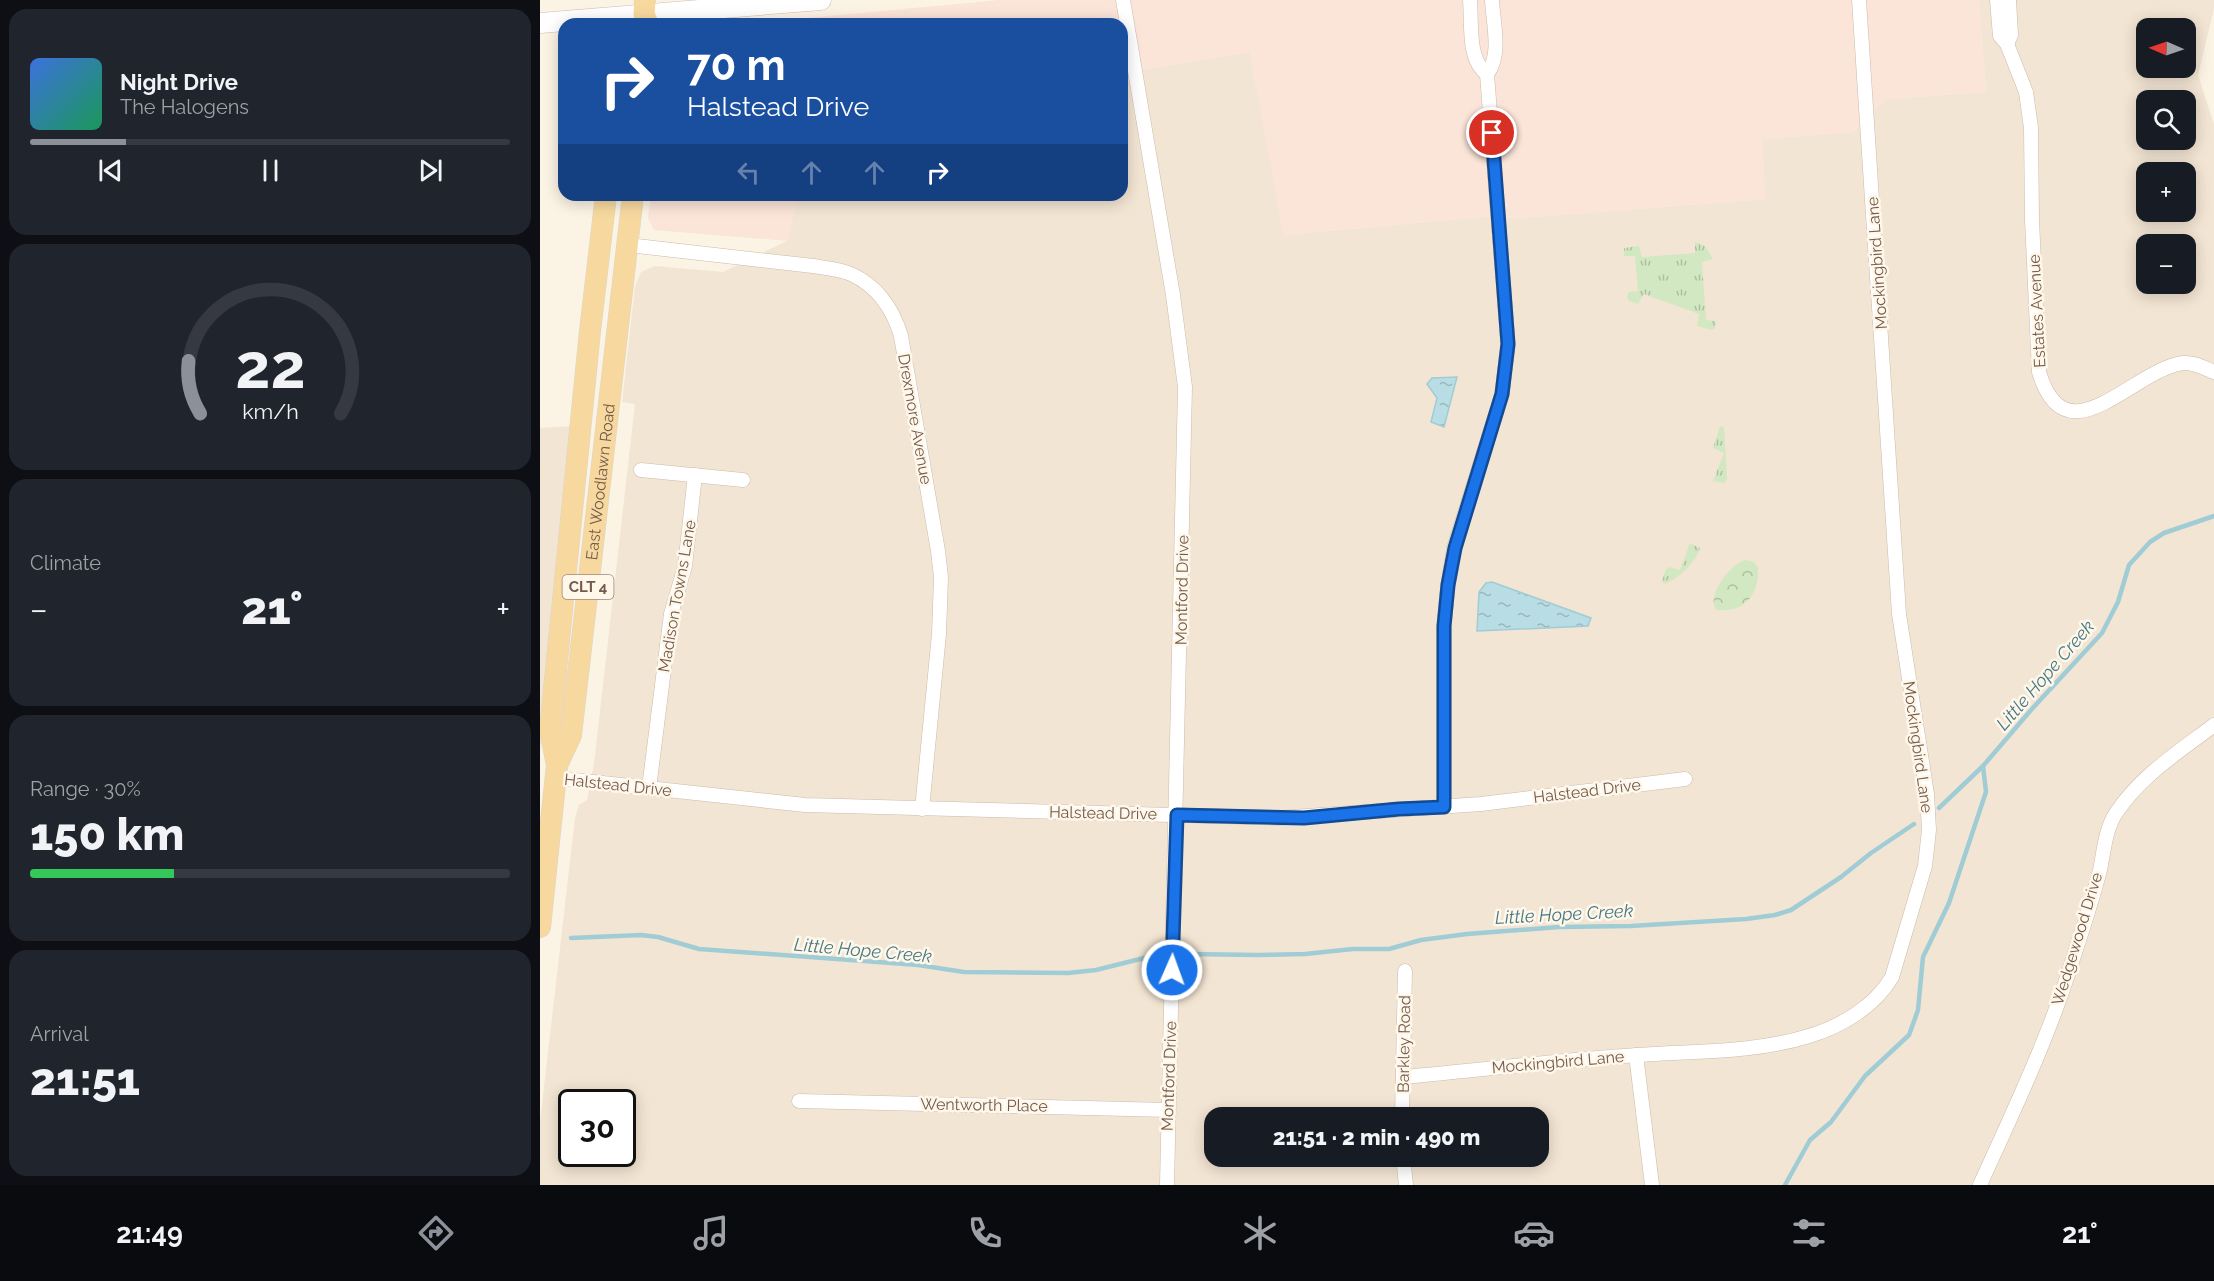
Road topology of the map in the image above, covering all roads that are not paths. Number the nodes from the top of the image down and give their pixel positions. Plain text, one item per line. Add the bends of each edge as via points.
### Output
1 (821, 0) edge
2 (1123, 0) edge
3 (1470, 0) edge
4 (1492, 0) edge
5 (1859, 0) edge
6 (2003, 5) edge
7 (643, 16) edge
8 (614, 18) edge
9 (1126, 18) edge
10 (558, 22) edge
11 (540, 23) edge
12 (1128, 30) edge
13 (1487, 74) junction
14 (605, 201) edge
15 (632, 201) edge
16 (628, 245) junction
17 (2214, 372) edge
18 (641, 470) dead end
19 (695, 475) junction
20 (743, 480) dead end
21 (2214, 725) edge
22 (556, 771) junction
23 (1685, 779) dead end
24 (649, 788) junction
25 (1444, 807) junction
26 (922, 809) junction
27 (1177, 815) junction
28 (540, 927) edge
29 (1405, 971) dead end
30 (1636, 1055) junction
31 (1403, 1077) junction
32 (800, 1101) dead end
33 (1402, 1107) edge
34 (1168, 1110) junction
35 (1404, 1167) edge
36 (1167, 1185) edge
37 (1406, 1185) edge
38 (1652, 1185) edge
39 (1980, 1185) edge

1 - 7 main road
2 - 9 street, Montford Drive
3 - 13 street via 1475,55 1479,67
4 - 13 street via 1495,56
5 - 30 street, Mockingbird Lane via 1899,614 1927,794 1925,866 1892,977 1871,1004 1840,1023 1777,1045
6 - 17 street, Estates Avenue via 2011,35 2007,45 2026,92 2031,128 2039,372 2044,388 2053,403 2078,413 2171,366 2184,363
7 - 8 main road
10 - 11 main road
12 - 27 street, Montford Drive via 1185,387
13 - 25 street via 1508,344 1502,394 1455,548 1448,585 1444,626
14 - 22 main road, East Woodlawn Road via 550,730
15 - 16 main road, East Woodlawn Road / CLT 4
16 - 22 main road, East Woodlawn Road / CLT 4 via 571,735
16 - 26 street, Drexmore Avenue via 813,266 850,274 870,286 896,320 941,578
18 - 19 street
19 - 20 street
19 - 24 street, Madison Towns Lane via 685,566 671,614
21 - 39 street, Wedgewood Drive via 2139,785 2114,816 2061,996 2034,1067
22 - 24 street, Halstead Drive
22 - 28 main road, East Woodlawn Road
23 - 25 street, Halstead Drive
24 - 26 street, Halstead Drive via 805,805
25 - 27 street, Halstead Drive via 1304,818
26 - 27 street, Halstead Drive
27 - 34 street, Montford Drive
29 - 31 street, Barkley Road
30 - 31 street, Mockingbird Lane
30 - 38 street
31 - 33 street, Barkley Road
32 - 34 street, Wentworth Place
34 - 36 street, Montford Drive
35 - 37 street

